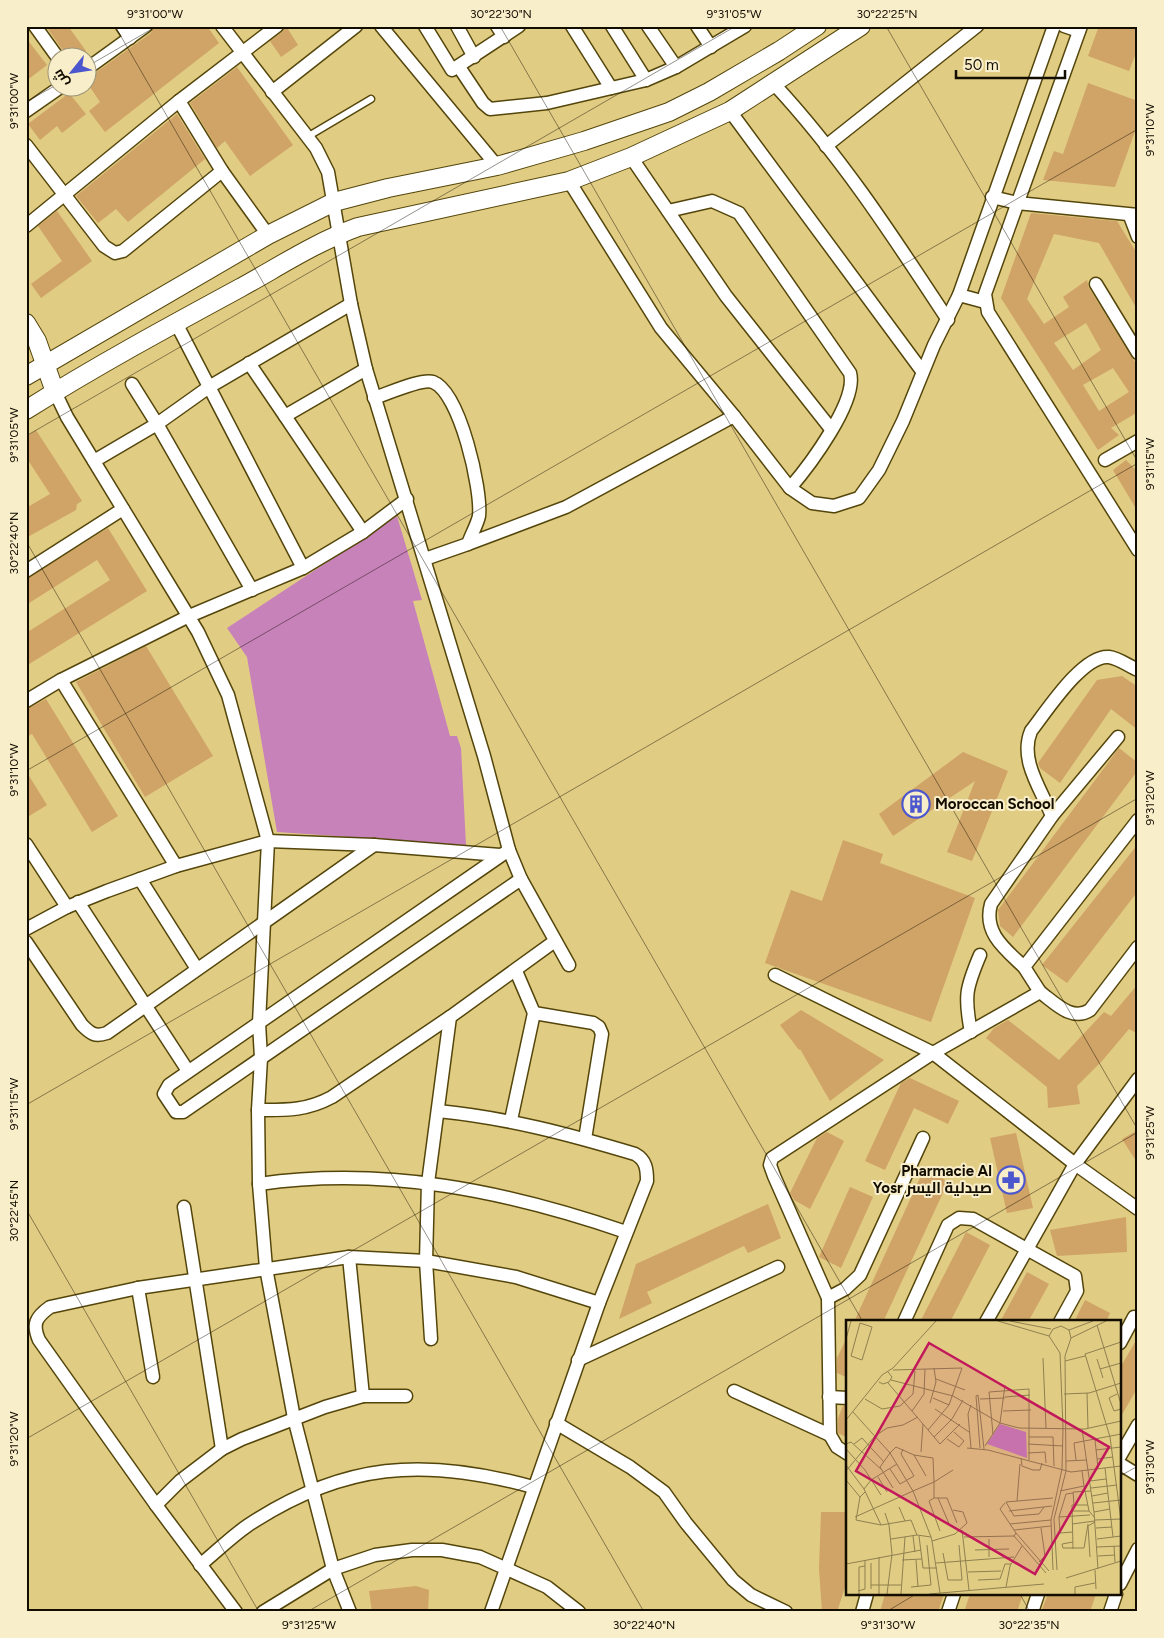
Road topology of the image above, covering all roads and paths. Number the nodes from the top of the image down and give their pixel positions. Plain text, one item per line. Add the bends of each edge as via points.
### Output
1 (35, 26) edge
2 (122, 26) edge
3 (146, 26) edge
4 (222, 26) edge
5 (277, 26) edge
6 (356, 26) edge
7 (380, 26) edge
8 (425, 26) edge
9 (457, 26) edge
10 (519, 26) edge
11 (572, 26) edge
12 (612, 26) edge
13 (648, 26) edge
14 (697, 26) edge
15 (745, 26) edge
16 (817, 26) edge
17 (861, 26) edge
18 (976, 26) edge
19 (1054, 26) edge
20 (1064, 26) edge
21 (1080, 29) edge
22 (500, 32) edge
23 (130, 38) junction
24 (711, 47) junction
25 (51, 48) edge
26 (243, 54) junction
27 (474, 57) junction
28 (98, 61) edge
29 (460, 66) junction
30 (676, 67) junction
31 (646, 80) junction
32 (774, 84) junction
33 (611, 88) junction
34 (272, 92) junction
35 (48, 96) edge
36 (370, 99) dead end
37 (179, 101) junction
38 (730, 110) junction
39 (26, 111) edge
40 (307, 137) junction
41 (26, 144) edge
42 (826, 146) junction
43 (631, 157) junction
44 (497, 166) junction
45 (222, 171) junction
46 (569, 181) junction
47 (65, 193) junction
48 (992, 197) junction
49 (334, 202) junction
50 (1017, 203) junction
51 (668, 211) junction
52 (1134, 215) edge
53 (26, 226) edge
54 (339, 234) junction
55 (268, 235) junction
56 (1138, 237) edge
57 (1096, 284) dead end
58 (959, 295) junction
59 (985, 302) junction
60 (351, 304) junction
61 (948, 320) junction
62 (26, 323) edge
63 (176, 323) junction
64 (1138, 353) edge
65 (249, 363) junction
66 (46, 364) junction
67 (366, 369) junction
68 (922, 371) junction
69 (26, 376) edge
70 (132, 384) dead end
71 (209, 387) junction
72 (55, 392) junction
73 (374, 398) junction
74 (26, 410) edge
75 (285, 416) junction
76 (734, 416) junction
77 (157, 424) junction
78 (831, 429) junction
79 (1138, 440) edge
80 (1105, 460) dead end
81 (94, 461) junction
82 (790, 488) junction
83 (407, 499) junction
84 (123, 509) junction
85 (363, 532) junction
86 (468, 544) junction
87 (1138, 550) edge
88 (425, 559) junction
89 (303, 568) junction
90 (26, 571) edge
91 (252, 590) junction
92 (187, 617) junction
93 (1138, 670) edge
94 (61, 680) junction
95 (26, 701) edge
96 (1118, 737) dead end
97 (1052, 816) junction
98 (1138, 820) edge
99 (268, 841) junction
100 (26, 844) edge
101 (374, 845) junction
102 (505, 853) junction
103 (176, 866) junction
104 (140, 879) junction
105 (521, 879) junction
106 (73, 905) junction
107 (265, 922) junction
108 (26, 929) edge
109 (555, 941) junction
110 (26, 942) edge
111 (1138, 948) edge
112 (980, 954) dead end
113 (569, 964) dead end
114 (1024, 967) junction
115 (197, 969) junction
116 (516, 971) junction
117 (775, 974) dead end
118 (1040, 992) junction
119 (146, 1004) junction
120 (534, 1013) junction
121 (450, 1017) junction
122 (259, 1023) junction
123 (971, 1032) junction
124 (933, 1053) junction
125 (260, 1058) junction
126 (188, 1071) junction
127 (1138, 1079) edge
128 (258, 1110) junction
129 (438, 1111) junction
130 (511, 1120) junction
131 (923, 1138) dead end
132 (585, 1139) junction
133 (1075, 1164) junction
134 (428, 1183) junction
135 (259, 1184) junction
136 (184, 1207) dead end
137 (1138, 1209) edge
138 (626, 1232) junction
139 (1025, 1249) junction
140 (349, 1257) junction
141 (426, 1261) junction
142 (778, 1267) dead end
143 (266, 1268) junction
144 (196, 1280) junction
145 (138, 1288) junction
146 (828, 1298) junction
147 (599, 1303) junction
148 (1134, 1317) dead end
149 (905, 1320) edge
150 (987, 1320) edge
151 (1061, 1320) edge
152 (431, 1339) dead end
153 (1122, 1339) edge
154 (578, 1360) junction
155 (153, 1377) dead end
156 (734, 1391) dead end
157 (363, 1396) junction
158 (406, 1396) dead end
159 (829, 1397) junction
160 (846, 1398) edge
161 (294, 1418) junction
162 (556, 1424) junction
163 (1138, 1424) edge
164 (830, 1435) junction
165 (222, 1449) junction
166 (1122, 1452) edge
167 (846, 1453) edge
168 (1122, 1465) edge
169 (1138, 1475) edge
170 (533, 1487) junction
171 (313, 1490) junction
172 (156, 1505) junction
173 (1138, 1549) edge
174 (200, 1564) junction
175 (333, 1569) junction
176 (507, 1569) junction
177 (1122, 1580) edge
178 (867, 1596) edge
179 (953, 1596) edge
180 (1037, 1596) edge
181 (1115, 1596) edge
182 (236, 1612) edge
183 (263, 1612) edge
184 (350, 1612) edge
185 (491, 1612) edge
186 (579, 1612) edge
187 (786, 1612) edge
188 (862, 1612) edge
189 (948, 1612) edge
190 (1032, 1612) edge
191 (1110, 1612) edge

1 - 25 street
2 - 23 street
3 - 23 street
4 - 26 street
5 - 26 street
6 - 34 street
7 - 44 street
8 - 29 street via 452,70
9 - 27 street
10 - 22 street
11 - 33 street
12 - 31 street
13 - 30 street
14 - 24 street
15 - 24 street
16 - 44 street via 725,83 669,112 584,142
17 - 32 street
18 - 42 street
19 - 48 street
20 - 21 street
21 - 50 street
22 - 27 street
23 - 28 street
24 - 30 street
26 - 34 street
26 - 37 street
27 - 29 street
29 - 33 street via 483,103 492,110 547,103
30 - 31 street
31 - 33 street
32 - 38 street
32 - 42 street
34 - 40 street
35 - 39 street
36 - 40 lane
37 - 45 street
37 - 47 street
38 - 43 street
38 - 68 street
40 - 49 street via 325,166
41 - 47 street
42 - 61 street via 867,197
43 - 46 street
43 - 51 street
44 - 49 street
45 - 47 street via 117,253 104,246
45 - 55 street
46 - 54 street via 358,227
46 - 76 street via 661,328
47 - 53 street
48 - 50 street
48 - 58 street
49 - 54 street
49 - 55 street
50 - 52 street
50 - 59 street
51 - 78 street via 726,296
51 - 78 street via 712,201 739,213 850,373 849,398
52 - 56 street
54 - 60 street
54 - 63 street via 304,250
55 - 66 street
57 - 64 street
58 - 59 street
58 - 61 street
59 - 87 street via 988,312
60 - 65 street
60 - 67 street
61 - 68 street
62 - 66 street
63 - 71 street
63 - 72 street
65 - 71 street
65 - 75 street
66 - 69 street
66 - 72 street
67 - 73 street
67 - 75 street
68 - 82 street via 879,470 859,498 834,506 812,503
70 - 77 street
71 - 77 street
71 - 89 street
72 - 74 street
72 - 81 street
73 - 83 street
73 - 86 street via 430,382 438,385 452,402 466,438 479,508
75 - 85 street
76 - 82 street
76 - 86 street via 566,506
77 - 81 street
77 - 91 street
78 - 82 street
79 - 80 street
81 - 84 street
83 - 85 street
83 - 88 street
84 - 90 street
84 - 92 street
85 - 89 street
86 - 88 street
88 - 102 street via 484,756
89 - 91 street
91 - 92 street
92 - 94 street
92 - 99 street via 228,694
93 - 97 street via 1109,657 1095,660 1083,667 1031,731 1026,742 1027,758
94 - 95 street
94 - 103 street
96 - 97 street
97 - 114 street via 991,904 988,915 991,931
98 - 114 street
99 - 101 street
99 - 103 street
99 - 107 street
100 - 106 street
101 - 102 street
101 - 107 street
102 - 105 street
102 - 122 street
103 - 104 street
104 - 106 street
104 - 115 street
105 - 109 street
105 - 125 street
106 - 108 street
106 - 119 street
107 - 115 street
107 - 122 street
109 - 113 street
109 - 116 street
110 - 119 street via 90,1034 107,1033
111 - 118 street via 1090,1010 1081,1016 1072,1015
112 - 123 street via 966,988
114 - 118 street
115 - 119 street
116 - 120 street
116 - 121 street
117 - 124 street
118 - 123 street
119 - 126 street
120 - 130 street
120 - 132 street via 593,1023 602,1034
121 - 128 street via 315,1106 298,1110
121 - 129 street
122 - 125 street
122 - 126 street
123 - 124 street
124 - 133 street
124 - 146 street via 772,1158 770,1165 774,1176
125 - 126 street via 180,1114 164,1094 169,1084
125 - 128 street
127 - 133 street
128 - 135 street
129 - 130 street
129 - 134 street
130 - 132 street
131 - 146 street via 860,1275 846,1289
132 - 138 street via 635,1154 642,1158 647,1169 647,1181
133 - 137 street
133 - 139 street
134 - 135 street via 368,1178 298,1178
134 - 138 street via 484,1191 574,1214
134 - 141 street
135 - 143 street
136 - 144 street
138 - 147 street
139 - 149 street via 973,1219 959,1218 948,1225
139 - 150 street
139 - 151 street via 1075,1276 1076,1291
140 - 141 street
140 - 143 street
140 - 157 street
141 - 147 street via 516,1277
141 - 152 street
142 - 154 street
143 - 144 street
143 - 161 street
144 - 145 street
144 - 165 street
145 - 155 street
145 - 172 street via 50,1307 39,1314 35,1330
146 - 159 street
147 - 154 street
148 - 153 street
154 - 162 street
156 - 164 street
157 - 158 street
157 - 161 street
159 - 160 street
159 - 164 street
161 - 165 street
161 - 171 street
162 - 170 street
162 - 187 street via 630,1467 664,1492 733,1580 751,1595
163 - 166 street
164 - 167 street via 837,1447
165 - 172 street via 180,1481
168 - 169 street
170 - 171 street via 479,1473 426,1468 366,1473
170 - 176 street
171 - 174 street via 246,1526
171 - 175 street
172 - 174 street
173 - 177 street
174 - 182 street
175 - 176 street via 376,1555 442,1550 480,1557
175 - 183 street
175 - 184 street
176 - 185 street
176 - 186 street via 547,1588
178 - 188 street
179 - 189 street
180 - 190 street
181 - 191 street

